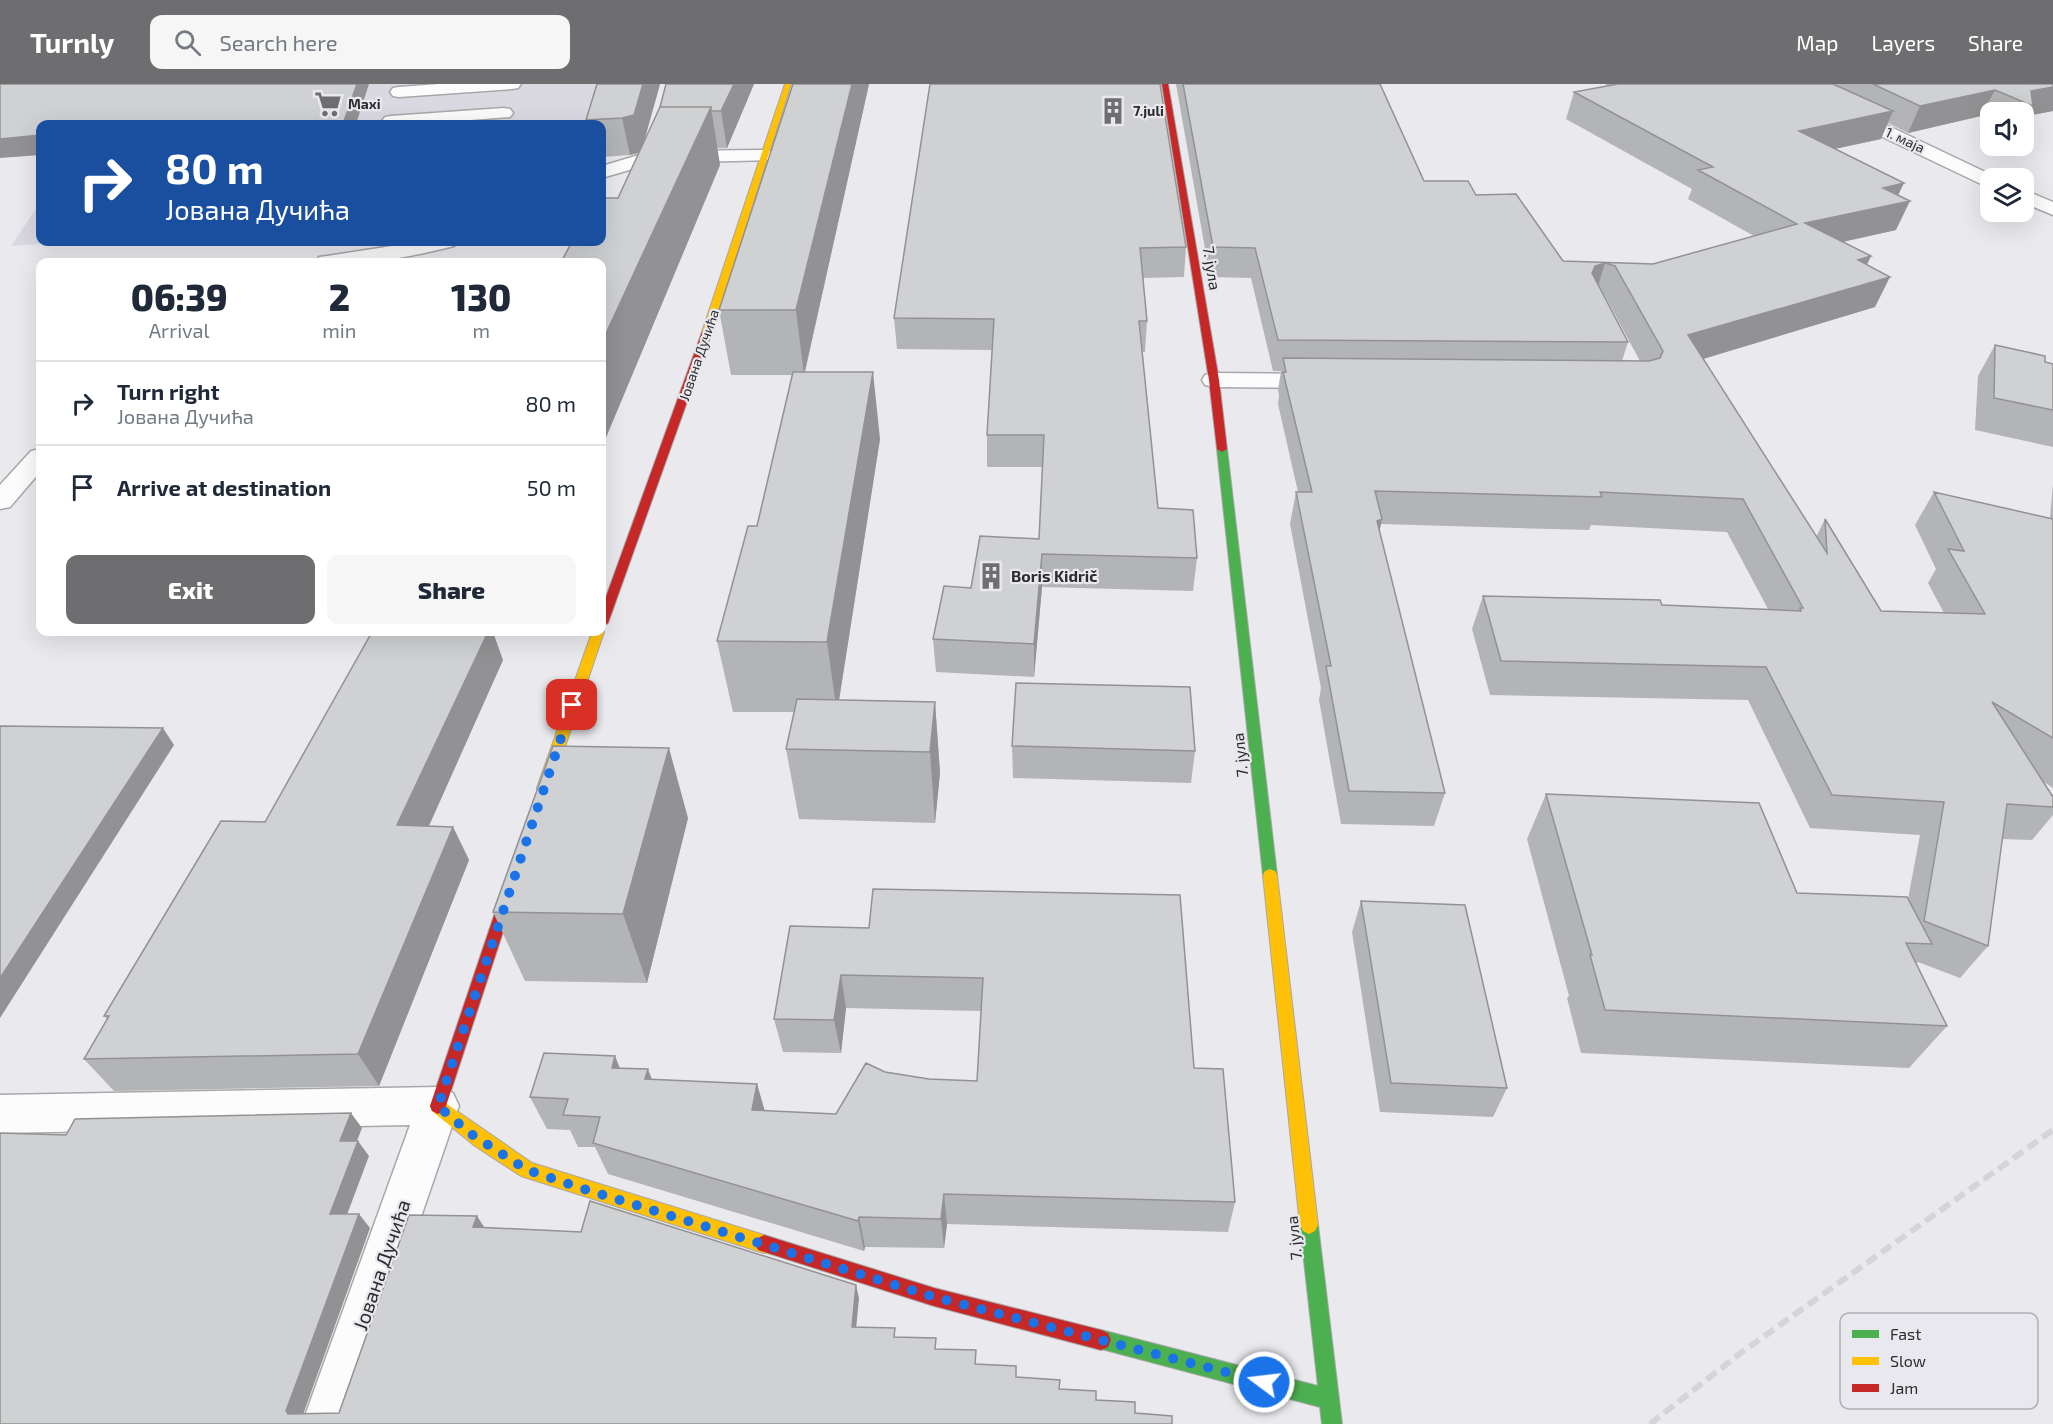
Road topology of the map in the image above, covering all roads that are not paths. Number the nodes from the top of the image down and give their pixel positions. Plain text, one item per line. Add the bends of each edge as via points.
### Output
1 (512, 84) edge
2 (525, 84) edge
3 (788, 84) edge
4 (1165, 84) edge
5 (1786, 84) edge
6 (399, 92) dead end
7 (499, 119) edge
8 (445, 120) edge
9 (657, 136) edge
10 (766, 156) junction
11 (652, 157) junction
12 (606, 171) edge
13 (1980, 176) edge
14 (2034, 200) edge
15 (2053, 209) edge
16 (427, 246) edge
17 (356, 258) edge
18 (1214, 380) junction
19 (1343, 381) edge
20 (36, 462) edge
21 (0, 501) edge
22 (606, 612) edge
23 (597, 636) edge
24 (538, 805) edge
25 (516, 872) edge
26 (438, 1106) junction
27 (0, 1114) edge
28 (1329, 1400) junction
29 (326, 1424) edge
30 (1332, 1424) edge

1 - 6 street
2 - 7 street
3 - 10 street, Јована Дучића
4 - 18 street, 7. јула
5 - 13 street, 1. маја
7 - 8 street
9 - 11 street
10 - 11 street
10 - 22 street, Јована Дучића via 698,361
11 - 12 street
14 - 15 street
16 - 17 street
18 - 19 street
18 - 28 street, 7. јула
20 - 21 street
23 - 24 street
25 - 26 street, Јована Дучића
26 - 27 street
26 - 28 street via 471,1134 527,1170 587,1190 934,1297
26 - 29 street, Јована Дучића
28 - 30 street, 7. јула

